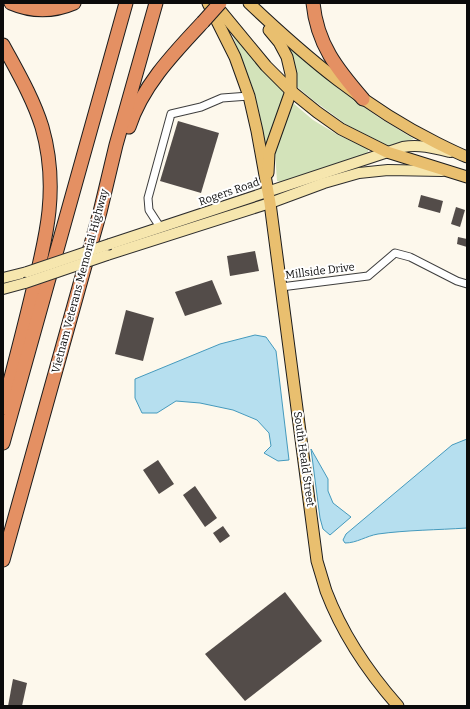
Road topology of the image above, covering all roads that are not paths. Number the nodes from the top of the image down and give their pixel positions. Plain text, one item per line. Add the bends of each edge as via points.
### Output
1 (12, 3) edge
2 (74, 3) edge
3 (126, 3) edge
4 (156, 3) edge
5 (208, 3) edge
6 (214, 3) edge
7 (220, 3) edge
8 (248, 3) edge
9 (313, 3) edge
10 (3, 45) edge
11 (291, 91) junction
12 (249, 96) junction
13 (363, 99) junction
14 (387, 152) junction
15 (465, 157) edge
16 (450, 172) junction
17 (467, 177) edge
18 (267, 191) junction
19 (270, 203) junction
20 (100, 212) junction
21 (160, 227) junction
22 (3, 278) edge
23 (467, 284) edge
24 (281, 287) junction
25 (3, 289) edge
26 (3, 408) edge
27 (3, 443) edge
28 (3, 560) edge
29 (398, 706) edge

1 - 2 highway via 43,10
3 - 27 highway
4 - 20 highway, Vietnam Veterans Memorial Highway
5 - 12 main road, South Heald Street via 235,57
6 - 11 main road via 266,66
7 - 20 highway, bridge via 165,66 138,105
8 - 11 main road, South Heald Street via 288,57
8 - 13 main road via 286,38
9 - 13 highway via 318,29 327,52
10 - 26 highway via 39,117 47,145 51,183 50,213 44,245
11 - 14 main road via 341,128
11 - 18 main road, South Heald Street via 269,153
12 - 18 main road, South Heald Street
12 - 21 street via 222,98 200,107 171,114 148,198 148,210
13 - 15 main road via 409,129
14 - 15 street, Rogers Road via 414,145
14 - 16 main road
14 - 18 street, Rogers Road
16 - 17 main road
16 - 19 street, Rogers Road via 388,170 359,174 324,183
18 - 19 main road, South Heald Street
18 - 21 street, Rogers Road
19 - 24 main road, South Heald Street
19 - 25 street, Rogers Road, bridge
20 - 28 highway, Vietnam Veterans Memorial Highway
21 - 22 street, Rogers Road, bridge
23 - 24 street, Millside Drive via 410,257 395,253 368,276
24 - 29 main road, South Heald Street via 317,561 340,622 379,684

